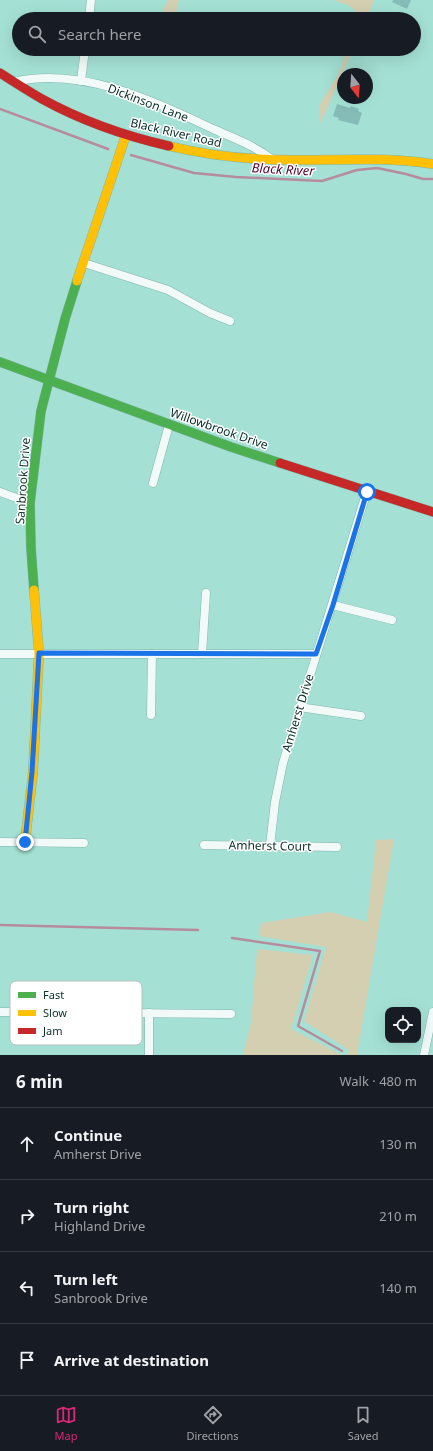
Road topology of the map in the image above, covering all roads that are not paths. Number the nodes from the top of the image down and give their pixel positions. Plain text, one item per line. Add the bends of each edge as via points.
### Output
1 (91, 0) edge
2 (90, 12) edge
3 (84, 56) edge
4 (0, 73) edge
5 (81, 81) junction
6 (14, 82) junction
7 (126, 134) junction
8 (273, 160) junction
9 (433, 164) edge
10 (84, 263) junction
11 (230, 321) dead end
12 (0, 362) edge
13 (48, 380) junction
14 (169, 425) junction
15 (153, 484) dead end
16 (0, 492) edge
17 (367, 492) junction
18 (30, 502) junction
19 (433, 512) edge
20 (206, 593) dead end
21 (333, 605) junction
22 (392, 620) dead end
23 (39, 653) junction
24 (0, 654) edge
25 (152, 654) junction
26 (202, 654) junction
27 (316, 654) junction
28 (300, 707) junction
29 (151, 715) dead end
30 (361, 716) dead end
31 (0, 842) edge
32 (25, 842) junction
33 (84, 843) dead end
34 (204, 845) dead end
35 (270, 846) junction
36 (337, 847) dead end
37 (0, 1012) edge
38 (10, 1012) edge
39 (433, 1012) edge
40 (142, 1013) edge
41 (149, 1013) junction
42 (231, 1014) dead end
43 (149, 1055) edge
44 (424, 1055) edge

1 - 2 street
3 - 5 street
4 - 6 street, Black River Road
5 - 6 street, Dickinson Lane via 31,78
5 - 8 street, Dickinson Lane via 119,89 169,108 262,151
6 - 7 street, Black River Road via 73,114
7 - 8 street, Black River Road via 190,151
7 - 10 street, Sanbrook Drive
8 - 9 street, Black River Road via 373,159
10 - 11 street via 168,290
10 - 13 street, Sanbrook Drive
12 - 13 street, Willowbrook Drive
13 - 14 street, Willowbrook Drive
13 - 18 street, Sanbrook Drive via 41,411
14 - 15 street
14 - 17 street, Willowbrook Drive
16 - 18 street
17 - 19 street, Willowbrook Drive
17 - 21 street, Amherst Drive
18 - 23 street, Sanbrook Drive
20 - 26 street
21 - 22 street
21 - 27 street, Amherst Drive
23 - 24 street
23 - 25 street
23 - 32 street, Sanbrook Drive
25 - 26 street
25 - 29 street
26 - 27 street
27 - 28 street, Amherst Drive
28 - 30 street
28 - 35 street, Amherst Drive via 277,786
31 - 32 street
32 - 33 street
34 - 35 street, Amherst Court
35 - 36 street, Amherst Court
37 - 38 street
39 - 44 street
40 - 41 street
41 - 42 street
41 - 43 street

